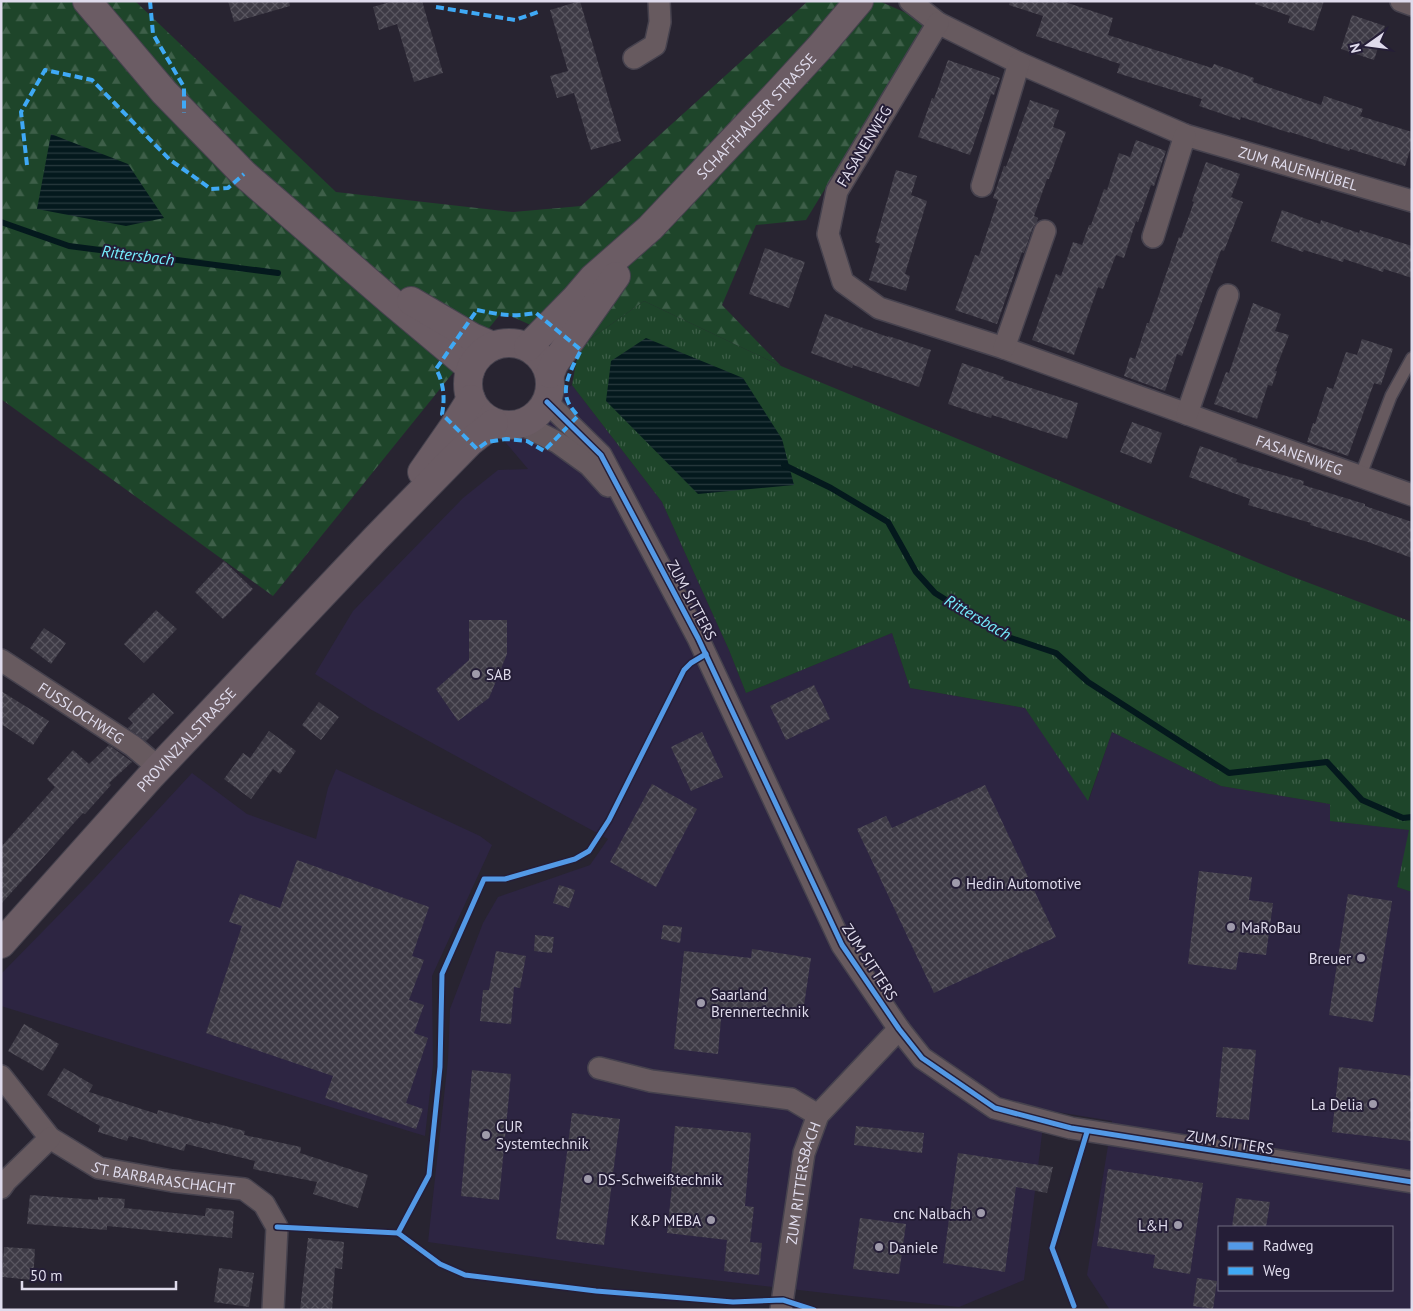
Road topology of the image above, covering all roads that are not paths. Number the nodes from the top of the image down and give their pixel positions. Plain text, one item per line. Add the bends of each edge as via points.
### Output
1 (87, 1) edge
2 (659, 1) edge
3 (859, 1) edge
4 (910, 1) edge
5 (1401, 1) edge
6 (1412, 5) edge
7 (938, 23) junction
8 (634, 58) dead end
9 (1020, 64) junction
10 (1185, 135) junction
11 (982, 186) dead end
12 (1412, 201) edge
13 (650, 228) junction
14 (1045, 231) dead end
15 (1154, 237) dead end
16 (348, 264) junction
17 (1228, 295) dead end
18 (493, 346) junction
19 (528, 347) junction
20 (1004, 348) junction
21 (1412, 358) edge
22 (470, 371) junction
23 (550, 374) junction
24 (471, 399) junction
25 (547, 402) junction
26 (1188, 414) junction
27 (494, 423) junction
28 (521, 424) junction
29 (1360, 477) junction
30 (1412, 495) edge
31 (630, 512) junction
32 (376, 538) junction
33 (1, 660) edge
34 (159, 768) junction
35 (1, 944) edge
36 (899, 1029) junction
37 (599, 1068) dead end
38 (1, 1076) edge
39 (818, 1115) junction
40 (50, 1138) junction
41 (1412, 1182) edge
42 (1, 1188) edge
43 (273, 1310) edge
44 (782, 1310) edge

1 - 16 street via 164,92 244,174
2 - 8 street via 656,45
3 - 13 street, SCHAFFHAUSER STRASSE via 788,82
4 - 7 street, ZUM RAUENHÜBEL
5 - 6 street
7 - 9 street, ZUM RAUENHÜBEL
7 - 20 street, FASANENWEG via 837,191 828,234 843,282 879,308
9 - 10 street, ZUM RAUENHÜBEL
9 - 11 street
10 - 12 street, ZUM RAUENHÜBEL
10 - 15 street
13 - 19 street, SCHAFFHAUSER STRASSE via 593,278
13 - 23 street, SCHAFFHAUSER STRASSE
14 - 20 street
16 - 18 street via 472,337
16 - 22 street via 466,364
17 - 26 street
18 - 19 street via 505,343
18 - 22 street via 483,352
19 - 23 street via 538,354
20 - 26 street, FASANENWEG
21 - 29 lane via 1391,396
22 - 24 street
23 - 25 street
24 - 27 street via 476,409
24 - 32 street, PROVINZIALSTRASSE
25 - 28 street via 541,412
25 - 31 street, ZUM SITTERS via 601,455
26 - 29 street, FASANENWEG
27 - 28 street
27 - 32 street, PROVINZIALSTRASSE via 470,442
28 - 31 street, ZUM SITTERS via 557,442 590,465
29 - 30 street, FASANENWEG
31 - 36 street, ZUM SITTERS via 698,638 842,945
32 - 34 street, PROVINZIALSTRASSE
33 - 34 street, FUSSLOCHWEG via 133,746
34 - 35 street, PROVINZIALSTRASSE
36 - 39 street, ZUM RITTERSBACH
36 - 41 street, ZUM SITTERS via 922,1058 995,1108 1087,1132
37 - 39 street via 651,1081 791,1099
38 - 40 street, ST. BARBARASCHACHT
39 - 44 street, ZUM RITTERSBACH via 804,1153
40 - 42 street
40 - 43 street, ST. BARBARASCHACHT via 99,1168 244,1189 264,1204 277,1227

